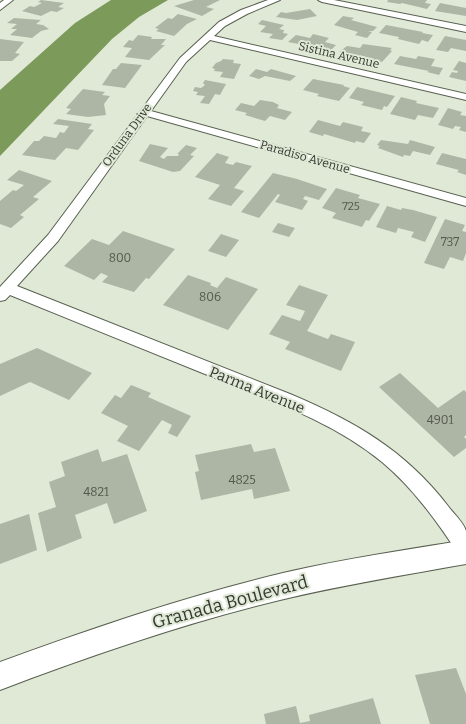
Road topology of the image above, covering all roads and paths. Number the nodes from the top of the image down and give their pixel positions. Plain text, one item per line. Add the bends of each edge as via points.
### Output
1 (9, 0) edge
2 (276, 0) edge
3 (322, 0) edge
4 (0, 7) edge
5 (466, 29) edge
6 (207, 37) junction
7 (466, 97) edge
8 (144, 112) junction
9 (466, 202) edge
10 (4, 292) edge
11 (466, 550) edge
12 (0, 676) edge

1 - 4 street
2 - 6 street, Orduna Drive via 232,18
3 - 5 street
6 - 7 street, Sistina Avenue
6 - 8 street, Orduna Drive via 184,60
8 - 9 street, Paradiso Avenue
8 - 10 street, Orduna Drive via 53,238
10 - 11 street, Parma Avenue via 294,404 351,432 376,447 414,479
11 - 12 street, Granada Boulevard via 323,577 214,604 102,639

